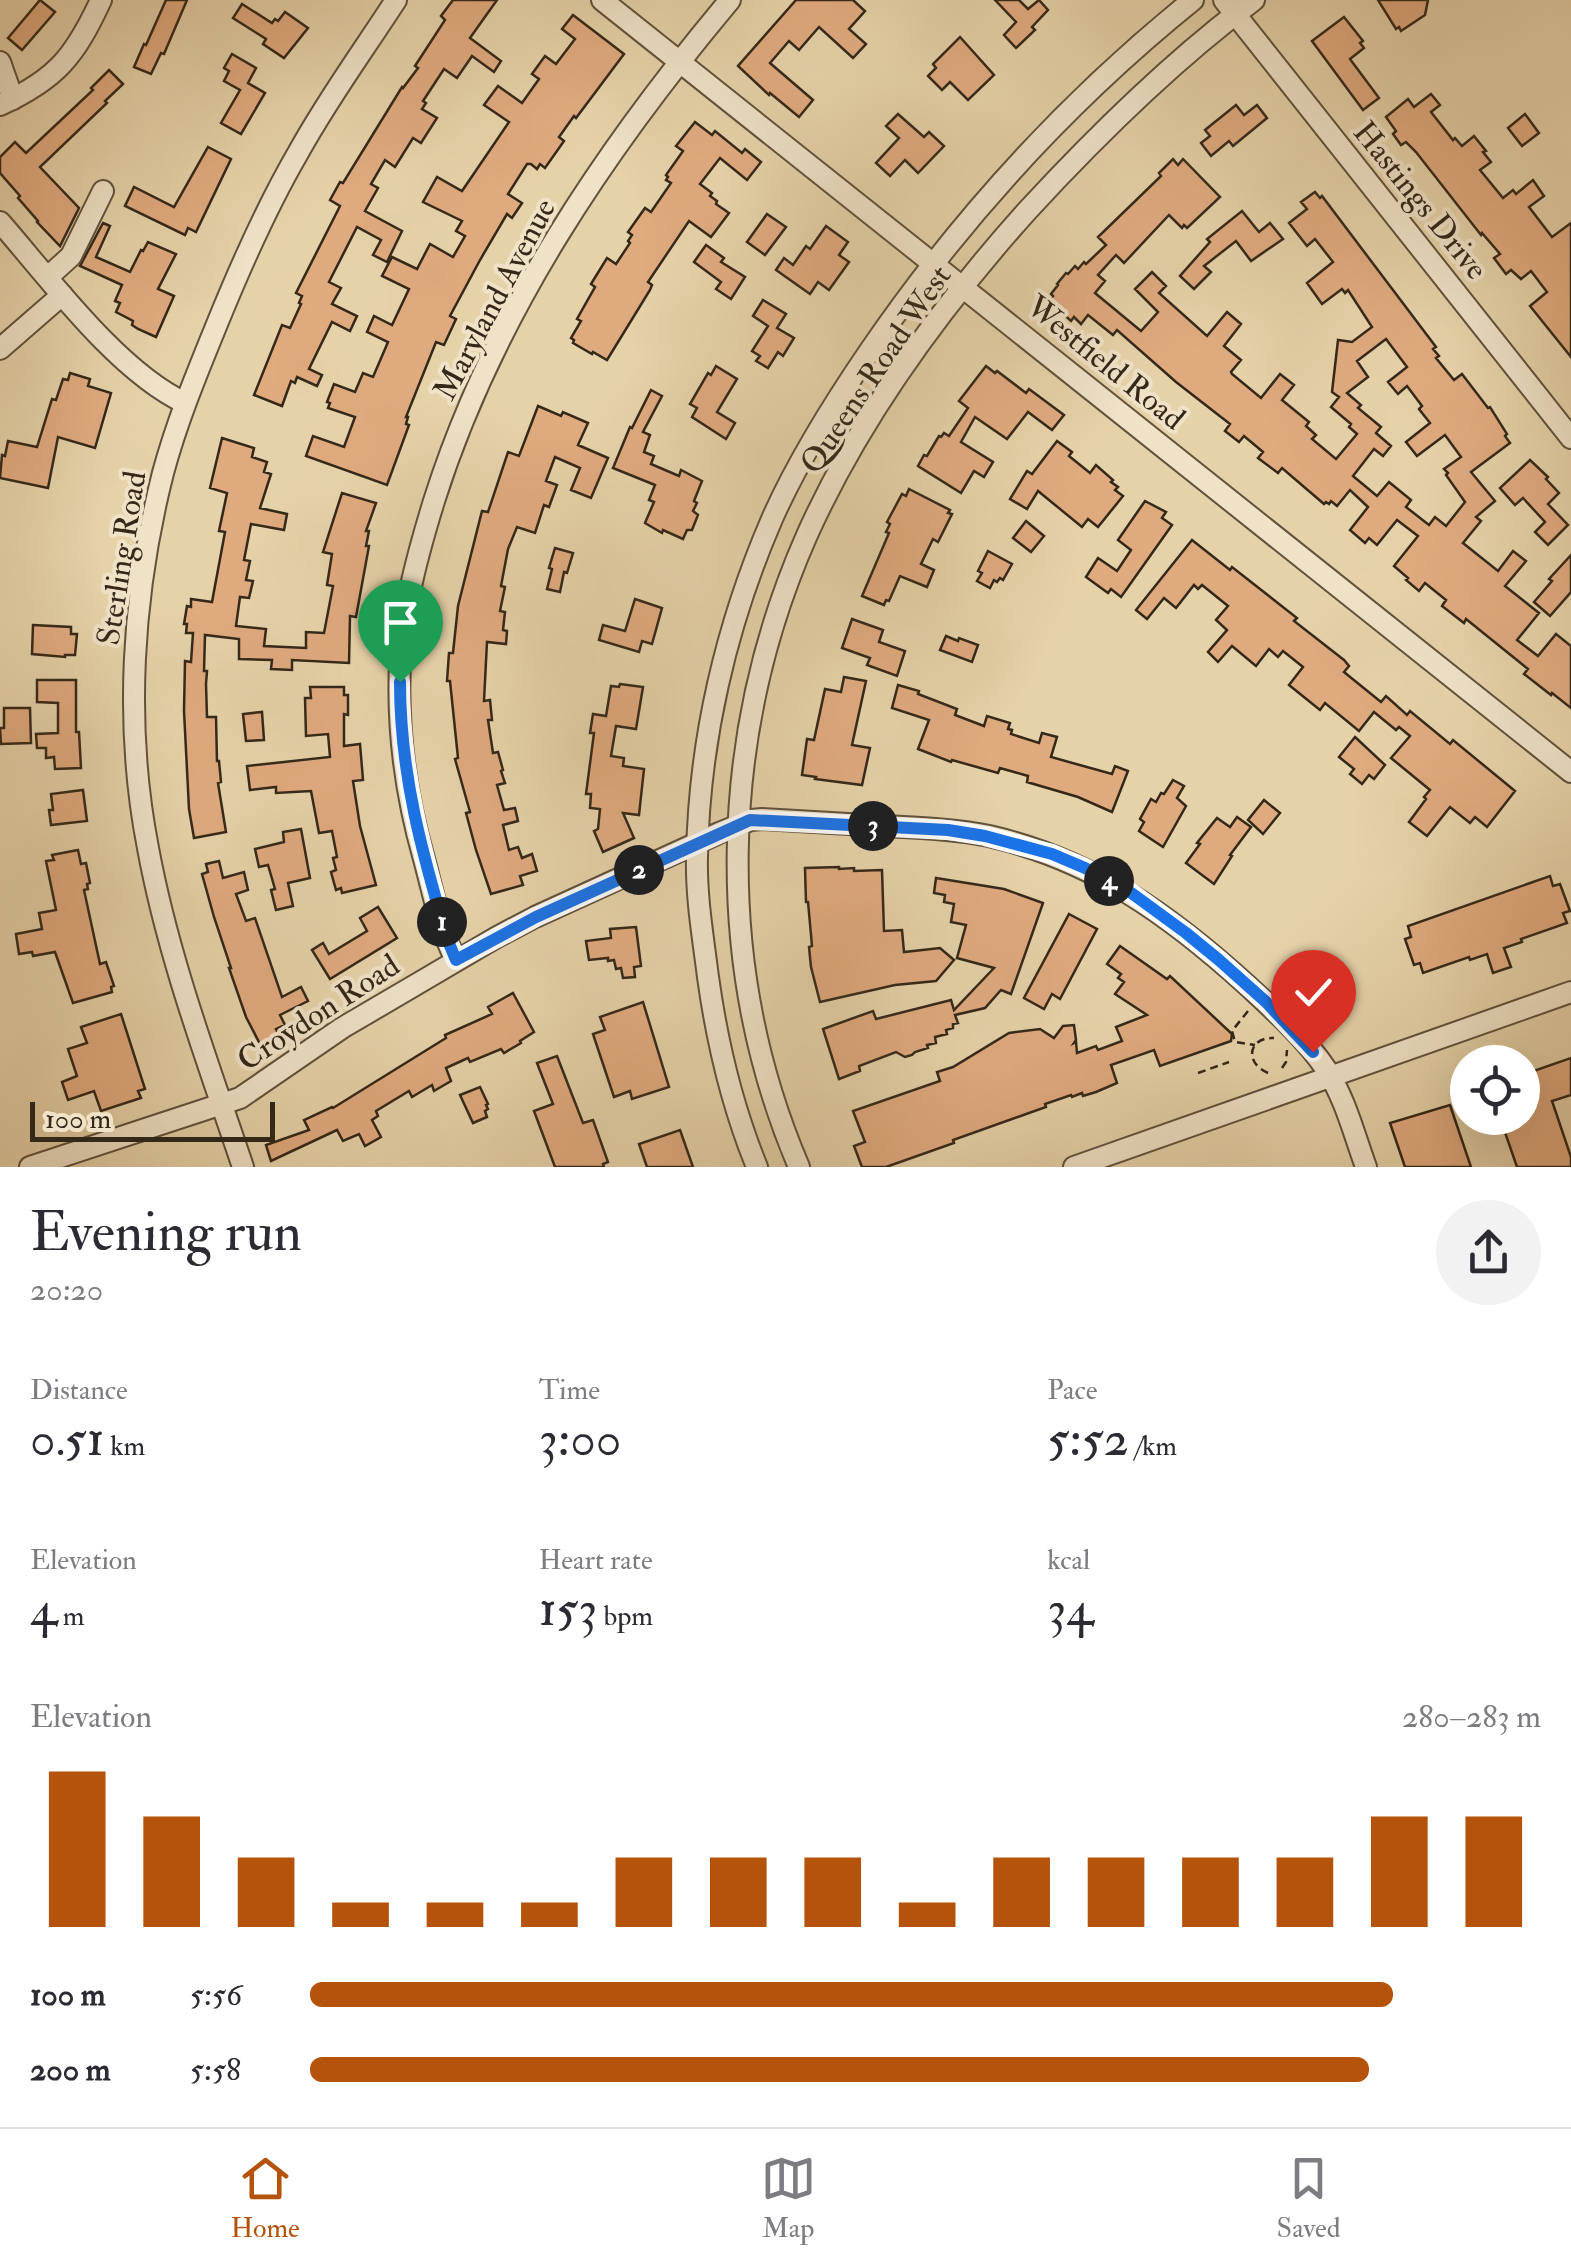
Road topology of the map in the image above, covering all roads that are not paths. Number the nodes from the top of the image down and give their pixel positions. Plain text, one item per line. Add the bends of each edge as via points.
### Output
1 (101, 0) edge
2 (396, 0) edge
3 (602, 0) edge
4 (730, 0) edge
5 (1193, 0) edge
6 (1254, 0) edge
7 (1230, 7) edge
8 (0, 62) edge
9 (680, 62) junction
10 (6, 102) edge
11 (104, 191) dead end
12 (0, 222) edge
13 (934, 263) junction
14 (48, 277) junction
15 (964, 286) junction
16 (62, 294) junction
17 (0, 349) edge
18 (185, 403) junction
19 (1571, 438) edge
20 (1571, 772) edge
21 (739, 824) junction
22 (698, 843) junction
23 (456, 960) junction
24 (1571, 992) edge
25 (1330, 1076) junction
26 (222, 1104) junction
27 (30, 1167) edge
28 (243, 1167) edge
29 (758, 1167) edge
30 (799, 1167) edge
31 (1074, 1167) edge
32 (1366, 1167) edge

1 - 10 street via 69,57 47,79
2 - 18 street, Sterling Road via 271,202
3 - 9 street, Westfield Road
4 - 9 street, Maryland Avenue
5 - 13 street, Queens Road West via 1058,121
6 - 7 street, Queens Road West
7 - 15 street, Queens Road West via 1091,144
7 - 19 street, Hastings Drive
8 - 10 street
9 - 13 street, Westfield Road
9 - 23 street, Maryland Avenue via 605,164 513,313 464,417 418,558 400,661 403,753 420,845
11 - 14 street via 71,256
12 - 14 street
13 - 15 street, Westfield Road
13 - 22 street, Queens Road West via 840,397 764,538 717,688
14 - 16 street
15 - 20 street, Westfield Road
15 - 21 street, Queens Road West via 872,418 806,537 753,704
16 - 17 street
16 - 18 street via 117,352
18 - 26 street, Sterling Road via 163,475 138,612 136,738 160,901
21 - 22 street, Croydon Road
21 - 25 street, Croydon Road via 762,819 948,830 1064,860 1130,892 1192,937 1266,1002
21 - 30 street, Queens Road West via 741,945 750,1002
22 - 23 street, Croydon Road
22 - 29 street, Queens Road West via 714,1018
23 - 26 street, Croydon Road
24 - 25 street
25 - 31 street
25 - 32 street, Croydon Road
26 - 27 street, Croydon Road
26 - 28 street, Sterling Road

